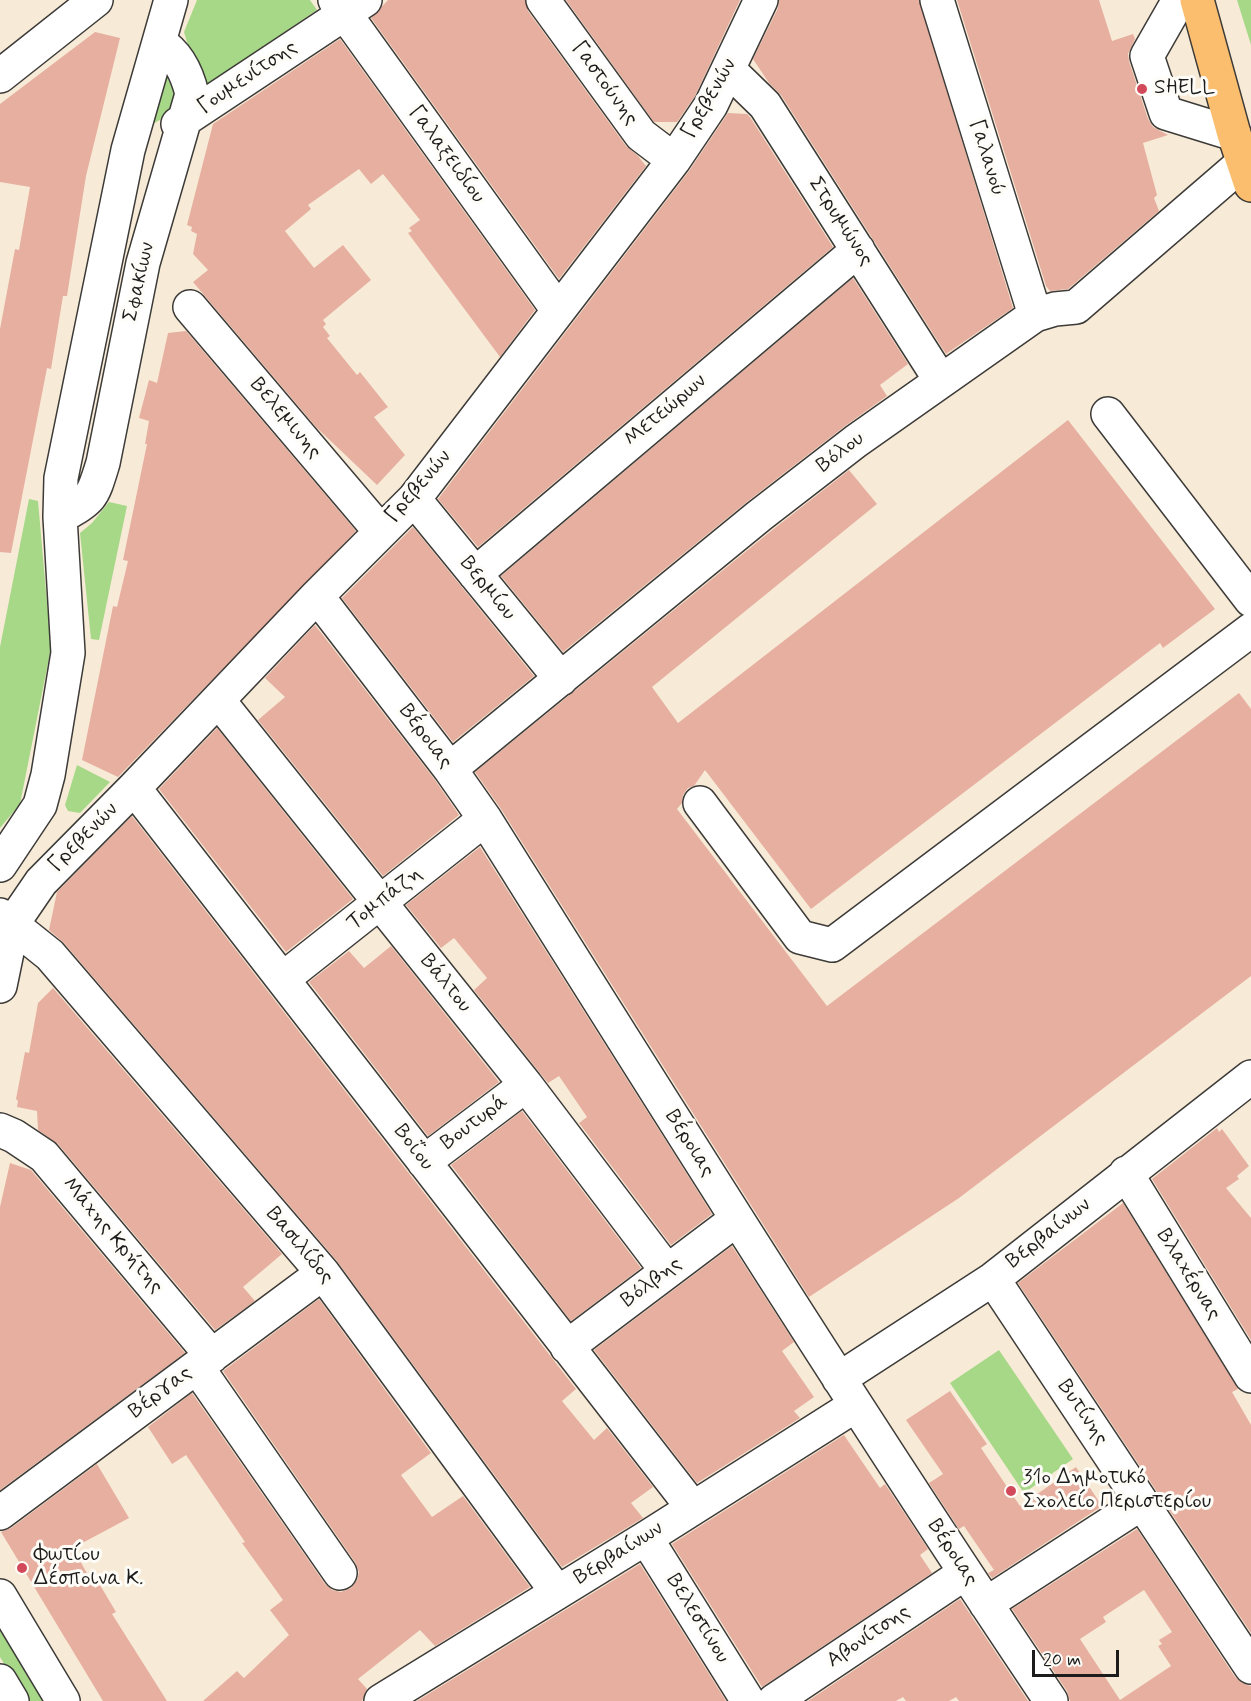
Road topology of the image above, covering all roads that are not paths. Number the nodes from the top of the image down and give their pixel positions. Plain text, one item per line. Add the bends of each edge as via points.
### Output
1 (96, 0) edge
2 (171, 0) edge
3 (543, 0) edge
4 (761, 0) edge
5 (937, 0) edge
6 (1179, 0) edge
7 (1197, 0) edge
8 (348, 5) edge
9 (160, 43) junction
10 (729, 70) junction
11 (0, 76) edge
12 (183, 121) junction
13 (128, 150) junction
14 (674, 160) junction
15 (1243, 161) edge
16 (858, 250) junction
17 (190, 307) dead end
18 (558, 310) junction
19 (1035, 315) junction
20 (941, 381) junction
21 (1108, 414) dead end
22 (414, 499) junction
23 (60, 517) junction
24 (381, 531) junction
25 (475, 574) junction
26 (317, 596) junction
27 (1251, 600) edge
28 (1251, 630) edge
29 (561, 679) junction
30 (218, 700) junction
31 (450, 769) junction
32 (134, 788) junction
33 (700, 803) dead end
34 (485, 819) junction
35 (0, 865) edge
36 (380, 903) junction
37 (6, 919) edge
38 (284, 978) junction
39 (0, 986) edge
40 (1251, 1077) edge
41 (526, 1085) junction
42 (0, 1130) edge
43 (424, 1162) junction
44 (1126, 1173) junction
45 (736, 1219) junction
46 (667, 1271) junction
47 (323, 1273) junction
48 (993, 1279) junction
49 (567, 1347) junction
50 (205, 1361) junction
51 (1251, 1376) edge
52 (847, 1392) junction
53 (1142, 1503) junction
54 (693, 1508) junction
55 (0, 1514) edge
56 (646, 1538) junction
57 (340, 1573) dead end
58 (965, 1573) junction
59 (557, 1592) junction
60 (0, 1596) edge
61 (986, 1604) junction
62 (1251, 1667) edge
63 (63, 1701) edge
64 (381, 1701) edge
65 (748, 1701) edge
66 (774, 1701) edge
67 (1051, 1701) edge

1 - 11 street
2 - 9 street, Σφακίων
3 - 14 street, Γαστούνης via 641,135
4 - 10 street, Γρεβενών
5 - 19 street, Γαλανού
6 - 15 street via 1147,56 1166,113
7 - 15 highway
8 - 12 street, Γουμενίτσης
8 - 18 street, Γαλαξειδίου
9 - 12 street, Σφακίων via 175,54 189,82 192,94
9 - 13 street, Σφακίων
10 - 14 street, Γρεβενών
10 - 16 street, Στρυμώνος via 765,105
12 - 13 street, Γουμενίτσης
12 - 23 street, Σφακίων via 143,263 94,492 86,502
13 - 23 street, Σφακίων via 61,478
14 - 18 street, Γρεβενών
15 - 19 street, Βόλου via 1076,307
16 - 20 street, Στρυμώνος
16 - 25 street, Μετεώρων
17 - 24 street, Βελεμινης
18 - 22 street, Γρεβενών
19 - 20 street, Βόλου
20 - 29 street, Βόλου via 759,516
21 - 27 street
22 - 24 street, Γρεβενών
22 - 25 street, Βερμίου
23 - 35 street, Σφακίων via 68,653 50,764 40,805
24 - 26 street, Γρεβενών
25 - 29 street, Βερμίου
26 - 30 street, Γρεβενών
26 - 31 street, Βέροιας
28 - 33 street via 832,945 800,937
29 - 31 street, Βόλου
30 - 32 street, Γρεβενών
30 - 36 street, Βάλτου
31 - 34 street, Βέροιας
32 - 37 street, Γρεβενών
32 - 38 street, Βοΐου
34 - 36 street, Τομπάζη
34 - 45 street, Βέροιας
36 - 38 street, Τομπάζη
36 - 41 street, Βάλτου
37 - 39 street
37 - 47 street, Βασιλίδος via 50,955
38 - 43 street, Βοΐου
40 - 44 street, Βερβαίνων
41 - 43 street, Βουτυρά
41 - 46 street, Βάλτου
42 - 50 street, Μάχης Κρήτης via 44,1156
43 - 49 street, Βοΐου
44 - 48 street, Βερβαίνων
44 - 51 street, Βλαχέρνας
45 - 46 street, Βόλβης
45 - 52 street, Βέροιας
46 - 49 street, Βόλβης
47 - 50 street, Βέργας
47 - 59 street, Βασιλίδος
48 - 52 street, Βερβαίνων
48 - 53 street, Βυτίνης
49 - 54 street, Βοΐου
50 - 55 street, Βέργας
50 - 57 street, Μάχης Κρήτης
52 - 54 street, Βερβαίνων
52 - 58 street, Βέροιας
53 - 61 street
53 - 62 street, Βυτίνης
54 - 56 street, Βερβαίνων
56 - 59 street, Βερβαίνων
56 - 65 street, Βελεστίνου
58 - 61 street, Βέροιας
58 - 66 street, Αβονίτσης
59 - 64 street, Βερβαίνων
60 - 63 street
61 - 67 street, Βέροιας

